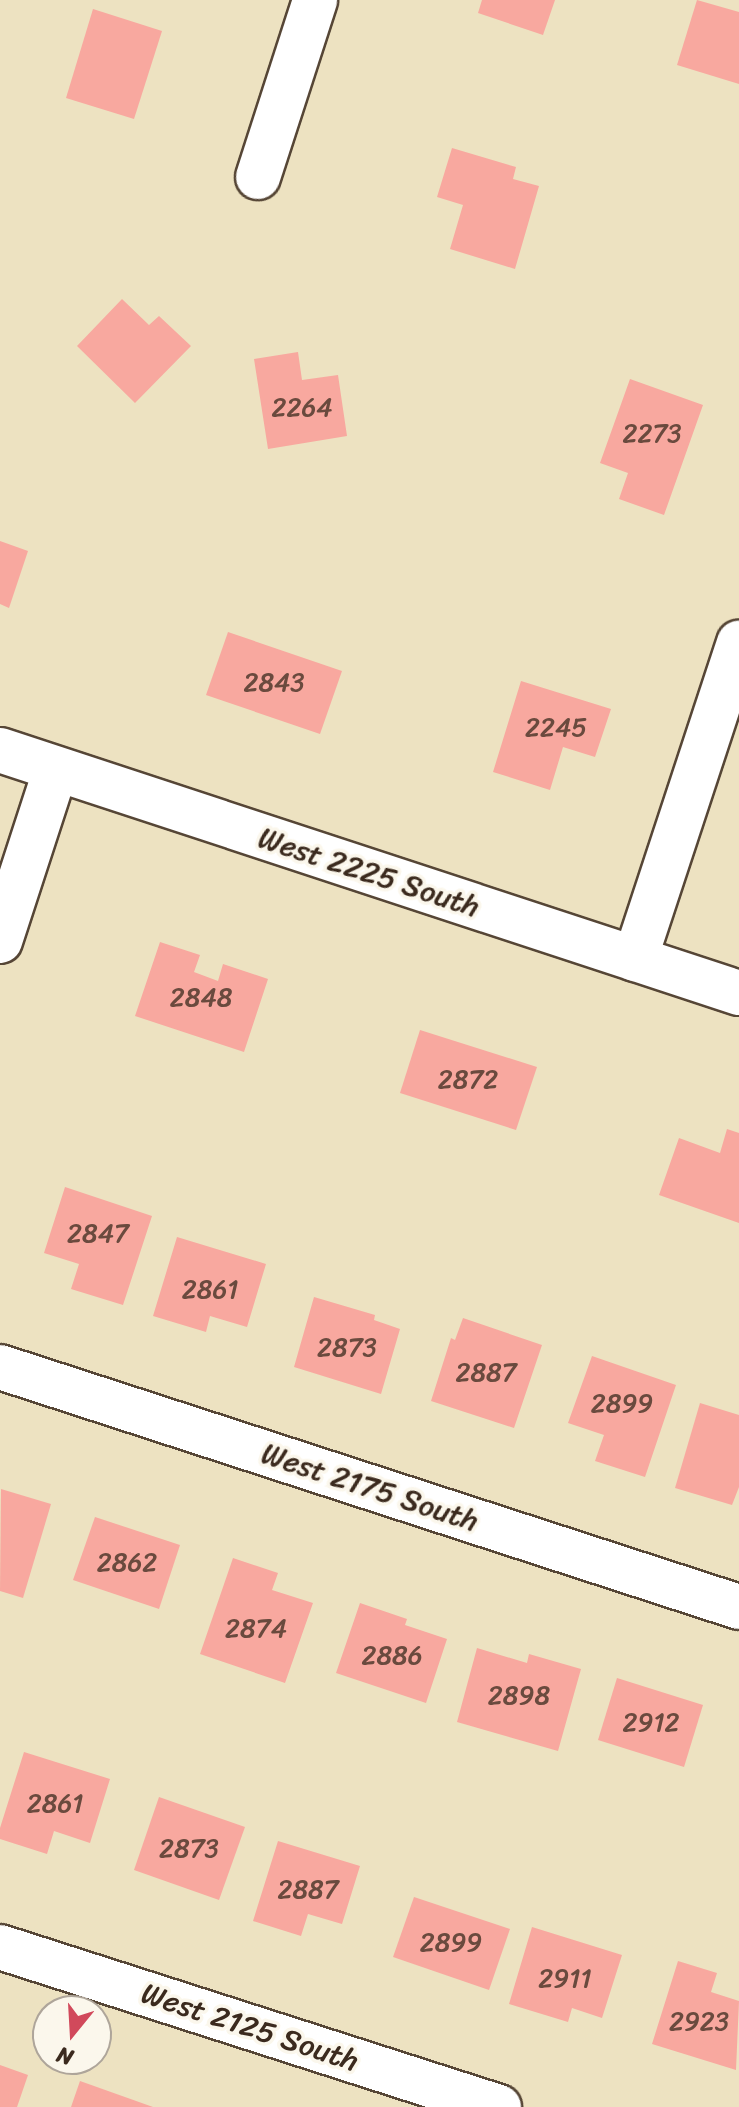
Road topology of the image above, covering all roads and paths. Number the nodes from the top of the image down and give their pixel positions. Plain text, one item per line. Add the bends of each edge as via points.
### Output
1 (315, 0) edge
2 (258, 177) dead end
3 (739, 643) edge
4 (0, 750) edge
5 (56, 769) junction
6 (0, 941) edge
7 (635, 959) junction
8 (739, 993) edge
9 (0, 1367) edge
10 (739, 1607) edge
11 (0, 1947) edge
12 (499, 2107) edge

1 - 2 street
3 - 7 street
4 - 5 street, West 2225 South
5 - 6 street
5 - 7 street, West 2225 South
7 - 8 street, West 2225 South
9 - 10 street, West 2175 South
11 - 12 street, West 2125 South

